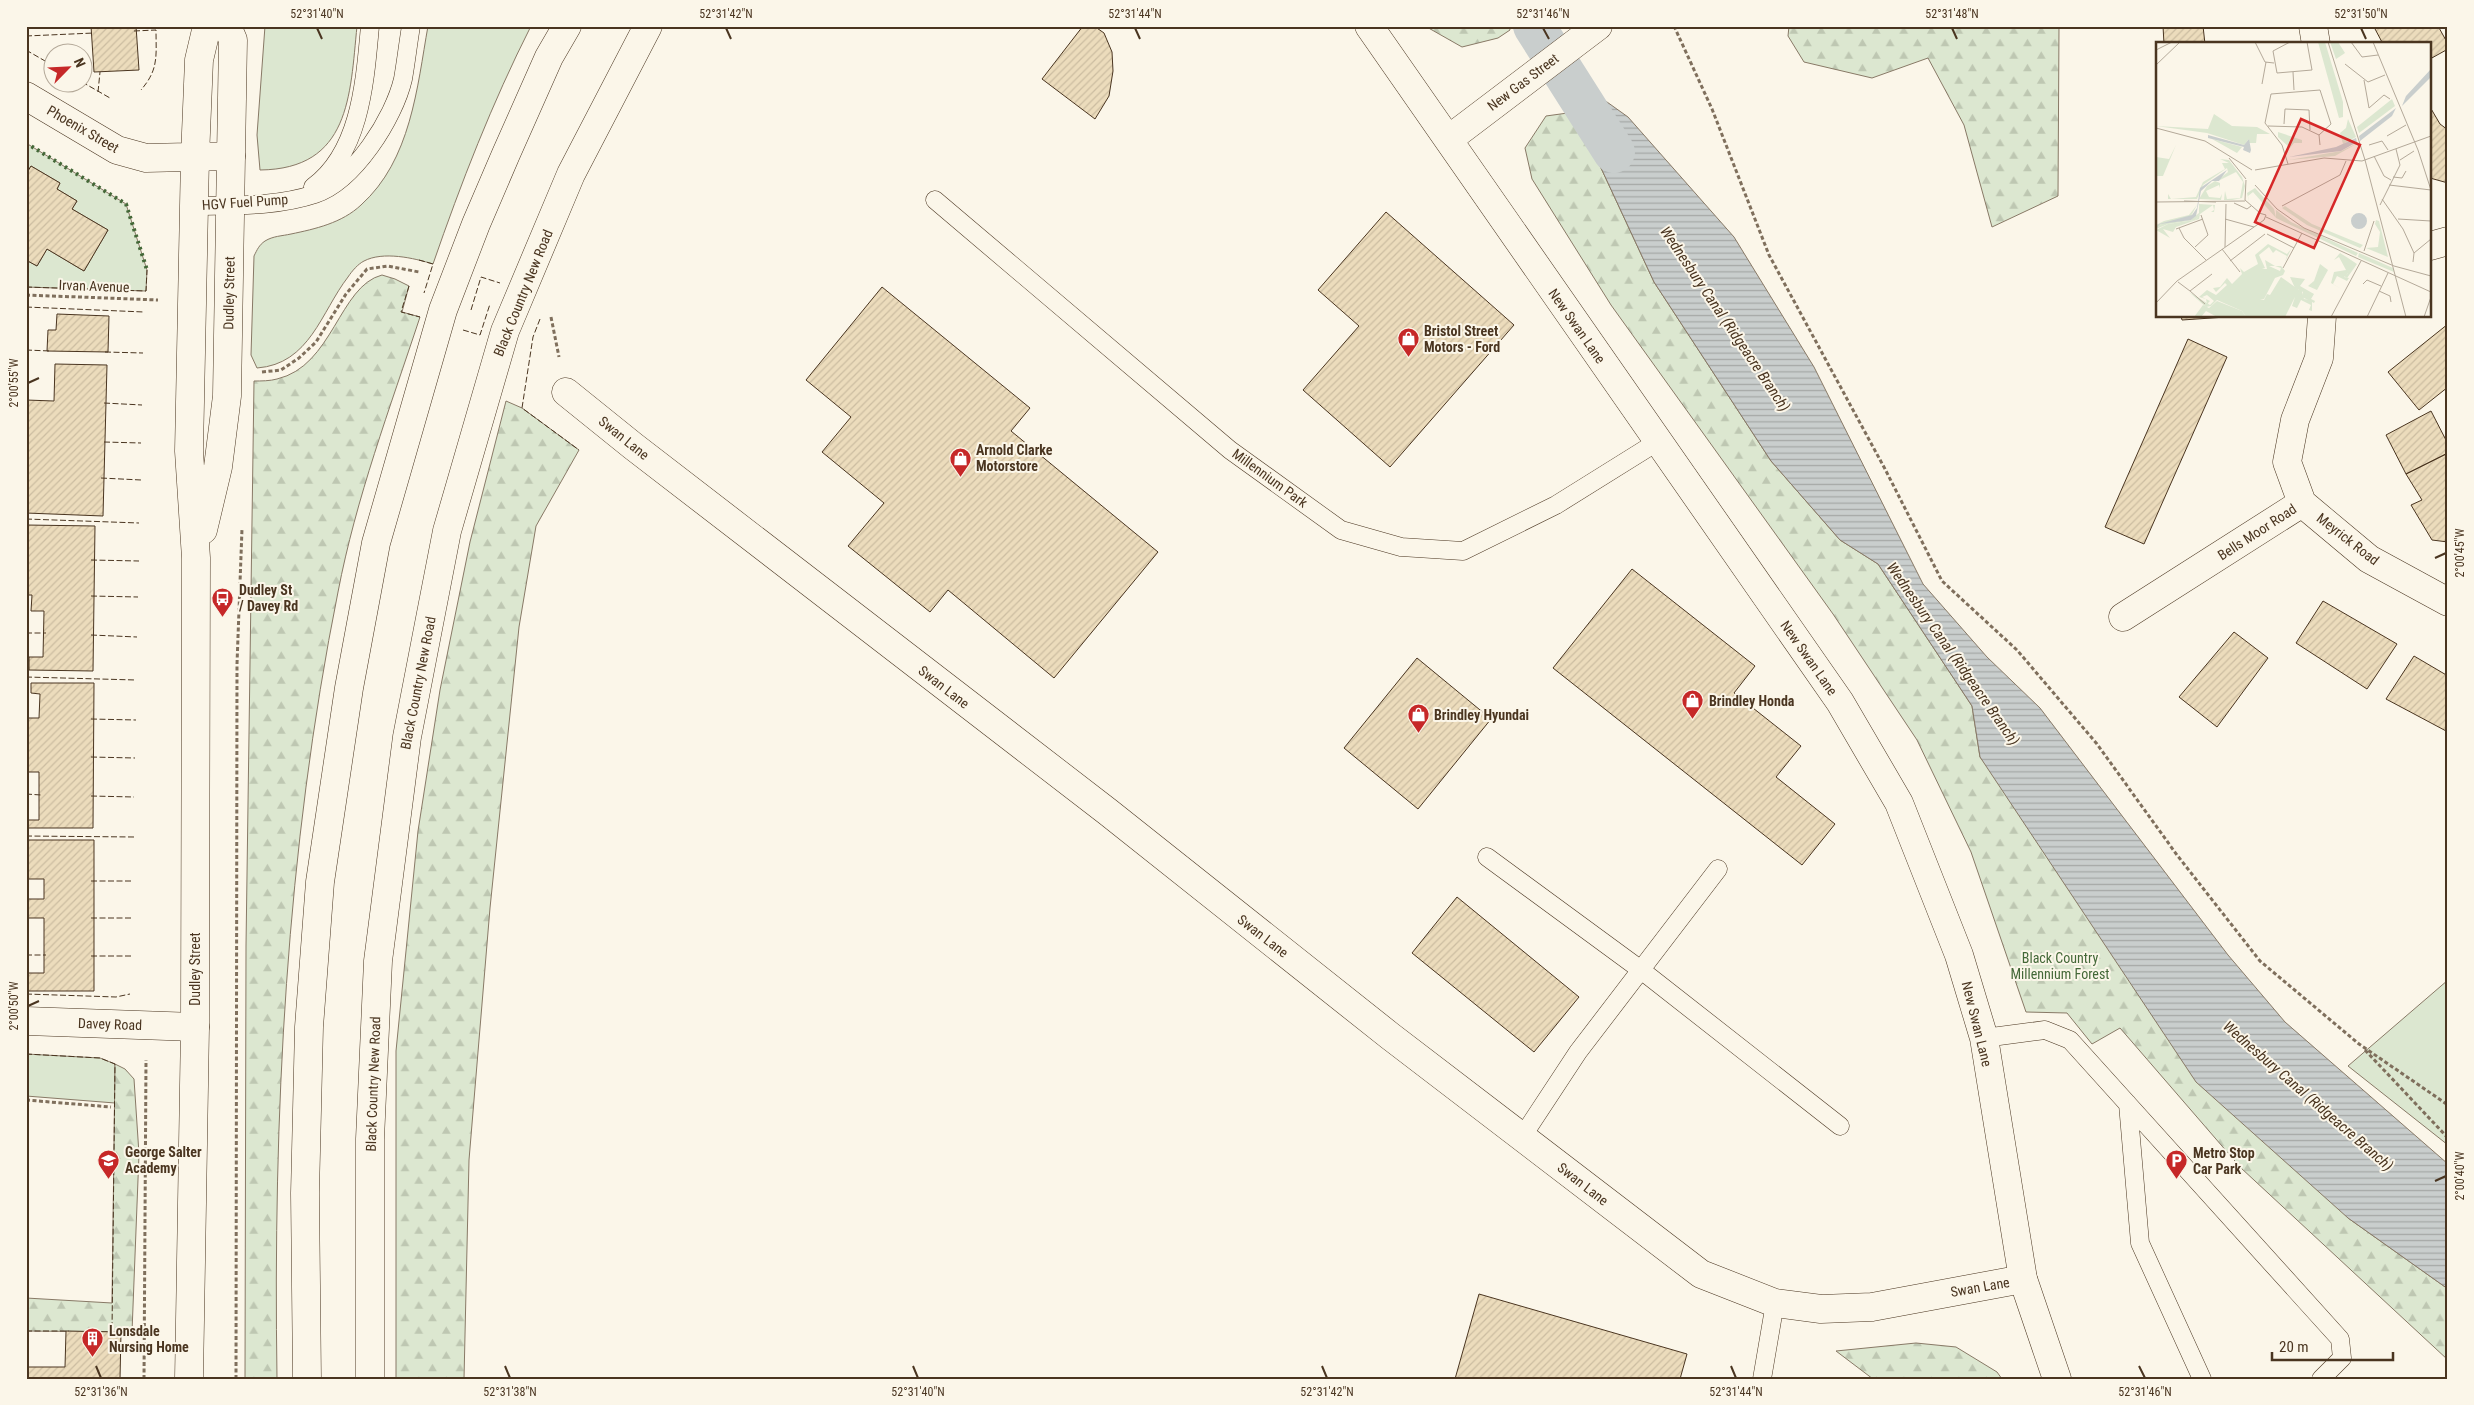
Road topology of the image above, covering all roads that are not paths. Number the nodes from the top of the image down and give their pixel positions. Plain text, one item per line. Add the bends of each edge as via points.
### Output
1 (207, 26) edge
2 (214, 26) edge
3 (227, 26) edge
4 (370, 26) edge
5 (411, 26) edge
6 (567, 26) edge
7 (648, 26) edge
8 (1369, 26) edge
9 (2313, 26) edge
10 (1596, 28) edge
11 (2316, 42) edge
12 (26, 96) edge
13 (1449, 139) junction
14 (232, 156) junction
15 (195, 157) junction
16 (297, 199) junction
17 (935, 200) dead end
18 (231, 205) junction
19 (194, 206) junction
20 (2448, 241) edge
21 (2432, 245) edge
22 (2322, 318) edge
23 (566, 392) road end
24 (1657, 442) junction
25 (2302, 502) junction
26 (196, 558) junction
27 (2448, 602) edge
28 (2123, 617) dead end
29 (1487, 857) dead end
30 (1718, 869) dead end
31 (1641, 970) junction
32 (26, 1021) edge
33 (195, 1027) junction
34 (1984, 1038) junction
35 (2128, 1104) junction
36 (1840, 1126) dead end
37 (1522, 1136) junction
38 (2023, 1280) junction
39 (1775, 1303) junction
40 (189, 1379) edge
41 (307, 1379) edge
42 (370, 1379) edge
43 (1762, 1379) edge
44 (2058, 1379) edge
45 (2202, 1379) edge
46 (2322, 1379) edge

1 - 15 main road, Dudley Street via 199,60
2 - 15 main road via 214,143
3 - 14 main road, Dudley Street via 233,40
4 - 16 lane, HGV Fuel Pump via 365,82 353,128 340,158 326,178
5 - 16 lane, HGV Fuel Pump via 402,81 378,134 341,180
6 - 41 main road via 549,57 502,163 443,310 376,543 349,688 320,892 309,1028 305,1193
7 - 42 main road, Black Country New Road via 571,174 505,331 447,531 407,737 378,961 370,1139
8 - 13 main road, New Swan Lane
9 - 11 main road
10 - 13 main road, New Gas Street
12 - 15 main road, Phoenix Street via 117,150 146,158
13 - 24 main road, New Swan Lane
14 - 15 main road, Phoenix Street
14 - 18 main road, Dudley Street
15 - 19 main road, Dudley Street
16 - 18 lane, HGV Fuel Pump
17 - 24 lane, Millennium Park via 1230,450 1341,530 1401,547 1463,551 1556,505
18 - 19 lane, HGV Fuel Pump
18 - 26 main road, Dudley Street via 227,396 218,467
19 - 26 main road, Dudley Street via 189,451
20 - 21 main road
22 - 25 main road, Bells Moor Road via 2319,358 2294,420 2287,462
23 - 37 main road, Swan Lane
24 - 34 main road, New Swan Lane via 1840,702 1899,802 1959,955
25 - 27 main road, Meyrick Road via 2369,559
25 - 28 main road, Bells Moor Road
26 - 33 main road, Dudley Street
29 - 31 lane
30 - 31 lane
31 - 36 lane
31 - 37 lane via 1578,1052
32 - 33 main road, Davey Road
33 - 40 main road, Dudley Street
34 - 35 lane via 2045,1030 2070,1040
34 - 38 main road, New Swan Lane
35 - 45 lane via 2140,1243
35 - 46 lane via 2340,1339 2342,1358
37 - 39 main road, Swan Lane via 1701,1274
38 - 39 main road, Swan Lane via 1872,1308 1822,1309
38 - 44 main road, New Swan Lane
39 - 43 lane

